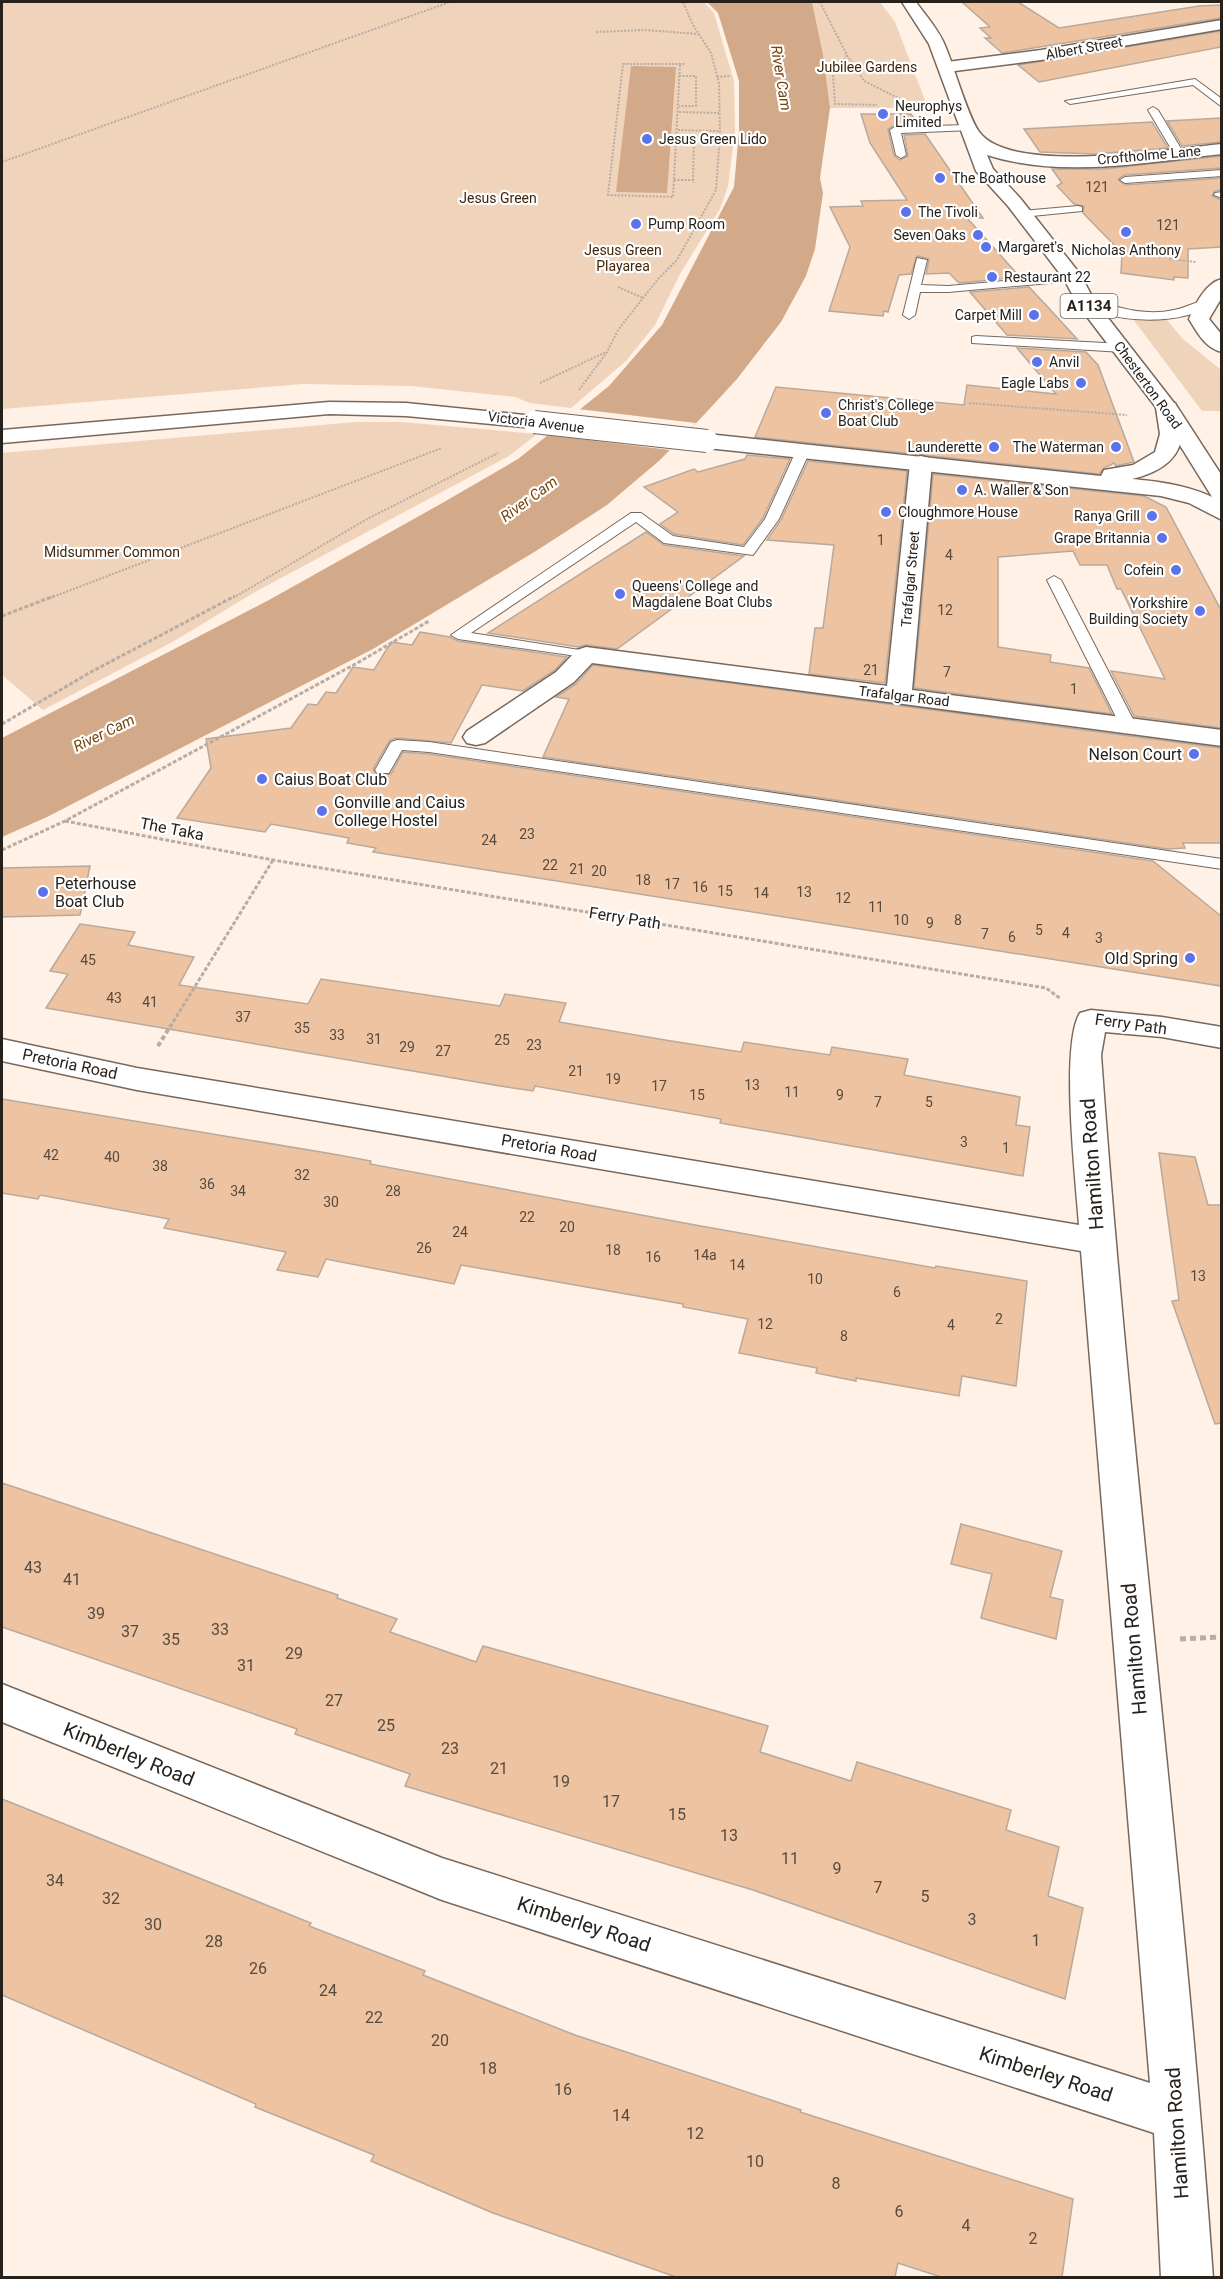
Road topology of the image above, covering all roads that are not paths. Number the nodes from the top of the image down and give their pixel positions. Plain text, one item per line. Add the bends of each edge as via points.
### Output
1 (909, 2) edge
2 (1221, 24) edge
3 (947, 67) junction
4 (1070, 101) dead end
5 (1221, 104) edge
6 (1152, 110) dead end
7 (969, 130) junction
8 (1216, 150) edge
9 (1178, 152) junction
10 (901, 155) dead end
11 (1077, 162) junction
12 (1221, 173) edge
13 (1125, 180) dead end
14 (1018, 208) junction
15 (1078, 209) dead end
16 (921, 260) dead end
17 (1073, 279) junction
18 (1221, 285) edge
19 (915, 288) junction
20 (1085, 301) junction
21 (1206, 303) junction
22 (909, 315) dead end
23 (976, 340) dead end
24 (1221, 346) edge
25 (1123, 348) junction
26 (1167, 413) junction
27 (2, 439) edge
28 (803, 451) junction
29 (921, 463) junction
30 (1069, 478) junction
31 (1221, 495) edge
32 (1221, 513) edge
33 (1054, 580) dead end
34 (586, 655) junction
35 (899, 696) junction
36 (1128, 725) junction
37 (476, 737) dead end
38 (1221, 738) edge
39 (383, 770) dead end
40 (1221, 864) edge
41 (1091, 1020) joint
42 (1221, 1038) edge
43 (2, 1050) edge
44 (1098, 1241) junction
45 (2, 1703) edge
46 (1177, 2116) junction
47 (1187, 2277) edge

1 - 3 street, Chesterton Road
2 - 3 street, Albert Street
3 - 7 street, Chesterton Road
4 - 5 lane via 1195,82
6 - 9 lane
7 - 10 lane via 894,130
7 - 11 street via 990,150 1012,157
7 - 14 street, Chesterton Road / A1134 via 985,171
8 - 9 street, Croftholme Lane
9 - 11 street, Croftholme Lane
11 - 14 street via 1026,178
12 - 13 lane
14 - 15 lane
14 - 17 street, Chesterton Road / A1134
16 - 19 lane
17 - 19 lane
17 - 20 street, Chesterton Road / A1134
18 - 21 street
19 - 22 lane
20 - 21 lane via 1120,314 1150,316 1188,312
20 - 25 street, Chesterton Road / A1134
21 - 24 street via 1199,319
23 - 25 lane
25 - 26 street, Chesterton Road / A1134
26 - 30 street via 1171,437 1162,459 1152,467
26 - 31 street, Chesterton Road / A1134
27 - 28 street, Victoria Avenue, bridge via 359,407 424,410
28 - 29 street, Victoria Avenue
28 - 34 lane via 772,519 748,552 669,540 636,516 458,635
29 - 30 street, Victoria Avenue
29 - 35 street, Trafalgar Street
30 - 32 street via 1172,490 1214,506
33 - 36 lane
34 - 35 street, Trafalgar Road
34 - 37 street via 565,677
35 - 36 street, Trafalgar Road
36 - 38 street, Trafalgar Road
39 - 40 lane via 397,746 429,747
41 - 42 street, Ferry Path
41 - 44 street, Hamilton Road via 1085,1055
43 - 44 street, Pretoria Road via 137,1078
44 - 46 street, Hamilton Road
45 - 46 street, Kimberley Road via 442,1879
46 - 47 street, Hamilton Road

